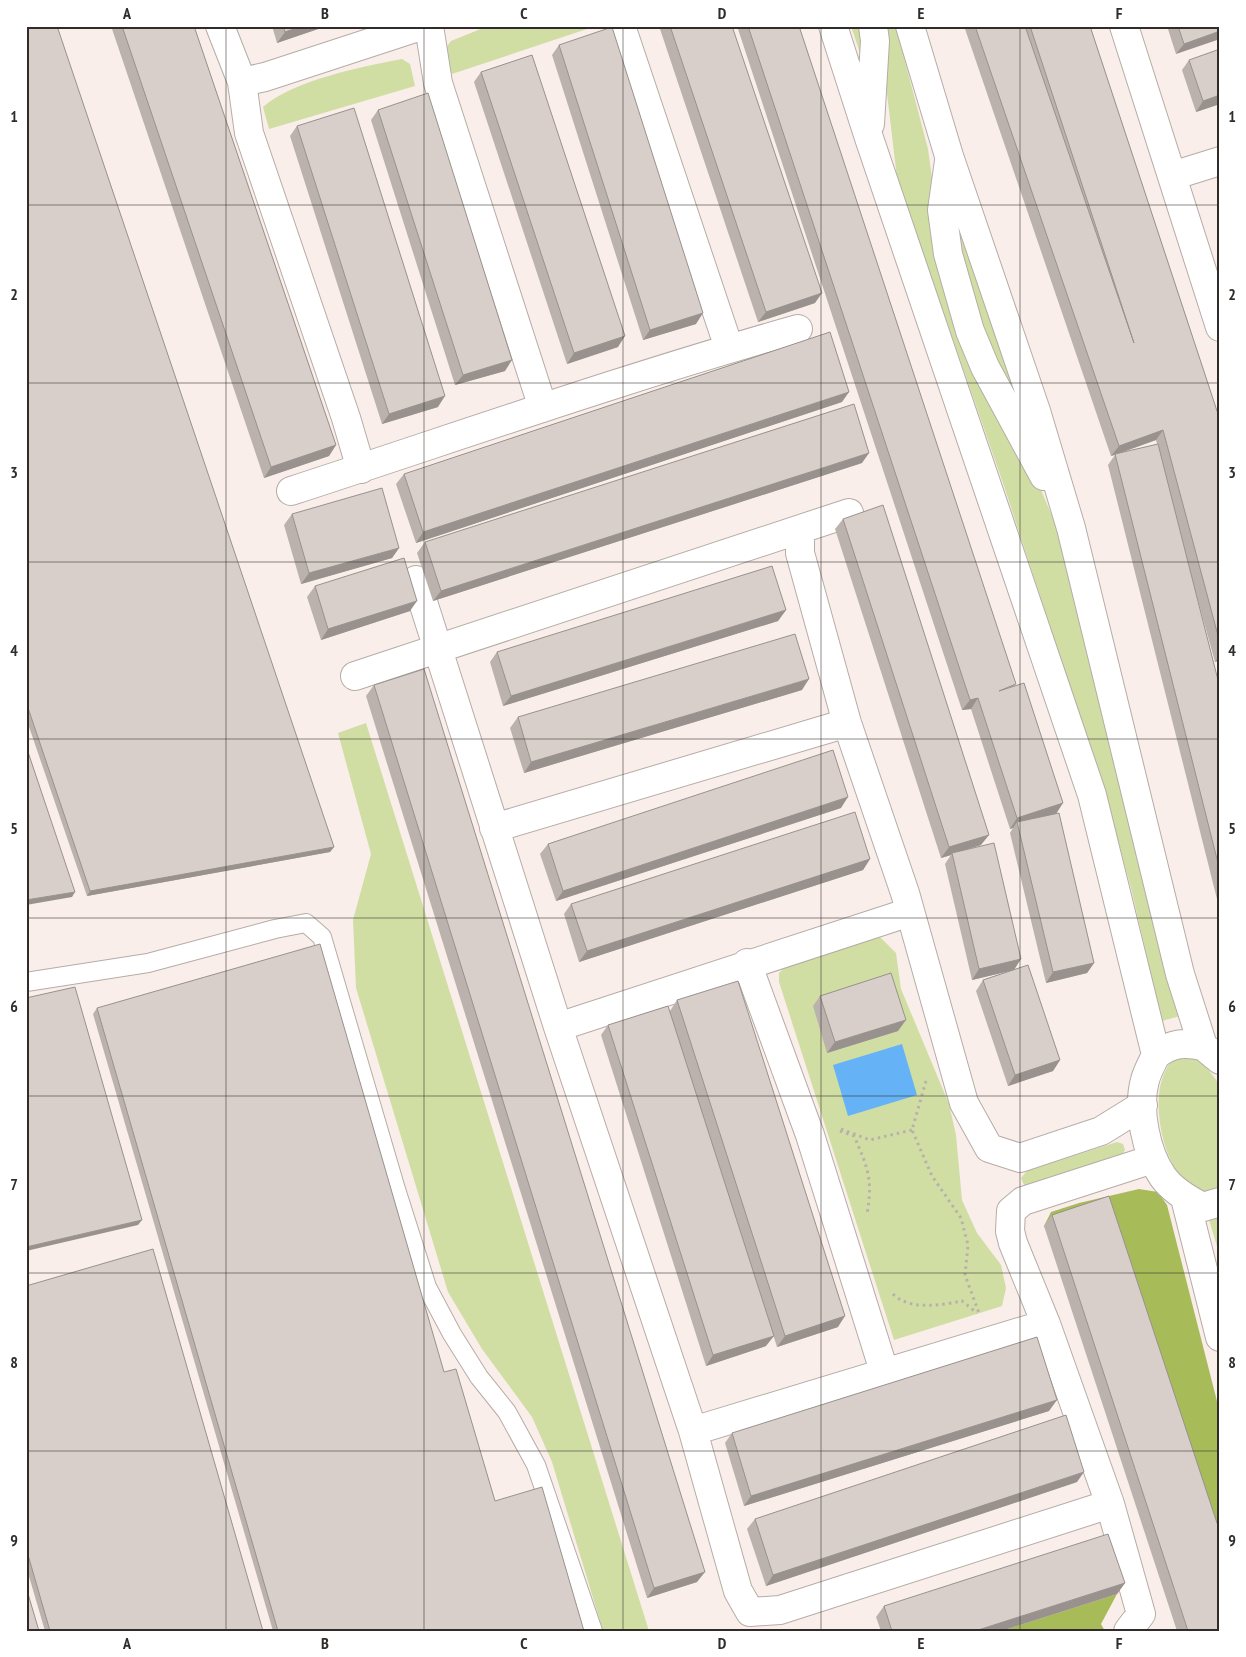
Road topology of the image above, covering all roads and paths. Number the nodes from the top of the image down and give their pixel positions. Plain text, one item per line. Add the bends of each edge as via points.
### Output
1 (220, 26) edge
2 (421, 26) edge
3 (430, 26) edge
4 (621, 26) edge
5 (834, 26) edge
6 (873, 26) edge
7 (910, 26) edge
8 (1124, 26) edge
9 (242, 82) junction
10 (869, 138) junction
11 (949, 156) junction
12 (1220, 161) edge
13 (1172, 176) junction
14 (1220, 327) edge
15 (798, 329) dead end
16 (729, 348) junction
17 (543, 408) junction
18 (361, 469) junction
19 (291, 492) dead end
20 (849, 513) dead end
21 (1071, 528) junction
22 (800, 530) junction
23 (416, 580) dead end
24 (438, 647) junction
25 (355, 676) dead end
26 (847, 723) junction
27 (494, 828) junction
28 (910, 912) junction
29 (747, 963) junction
30 (26, 982) edge
31 (558, 1026) junction
32 (1211, 1053) edge
33 (1156, 1055) junction
34 (952, 1060) junction
35 (1143, 1105) junction
36 (912, 1130) junction
37 (1153, 1159) junction
38 (1185, 1198) junction
39 (1220, 1202) edge
40 (867, 1217) dead end
41 (892, 1294) dead end
42 (1046, 1324) junction
43 (1220, 1337) edge
44 (884, 1371) junction
45 (693, 1430) junction
46 (1110, 1504) junction
47 (593, 1631) edge
48 (1128, 1631) edge

1 - 9 street
2 - 9 street
3 - 17 street via 438,83
4 - 16 street
5 - 10 street
6 - 10 street via 875,41
7 - 11 street
8 - 13 street
9 - 18 street via 249,133
10 - 33 street via 1092,795
11 - 21 street via 1030,392
11 - 21 street via 942,210 948,254 970,331 988,375
12 - 13 street
13 - 14 street
15 - 16 street
16 - 17 street
17 - 18 street
18 - 19 street
20 - 22 street
21 - 32 street via 1180,974
22 - 24 street
22 - 26 street via 800,553
23 - 24 street
24 - 25 street
24 - 27 street
26 - 27 street
26 - 28 street
27 - 31 street
28 - 29 street
28 - 34 street
29 - 31 street
29 - 44 street via 810,1135
30 - 47 lane via 148,963 276,928 306,923 322,937 394,1186 428,1287 452,1334 479,1377 507,1412 536,1465
31 - 45 street
32 - 33 street via 1179,1043
33 - 35 street via 1145,1080
34 - 35 street via 964,1103 988,1148 1020,1158 1101,1131
34 - 36 path via 926,1081
35 - 37 street
36 - 40 path via 870,1140 844,1129 832,1129 854,1136 862,1153 870,1174
36 - 41 path via 932,1176 961,1218 968,1245 965,1275 981,1316 962,1301 940,1306 918,1304 898,1299
37 - 38 street via 1164,1179
37 - 42 street via 1024,1201 1011,1211 1013,1243
38 - 39 street via 1204,1208
38 - 43 street
42 - 44 street
42 - 46 street
44 - 45 street
45 - 46 street via 738,1591 750,1612 780,1610
46 - 48 street via 1141,1614

